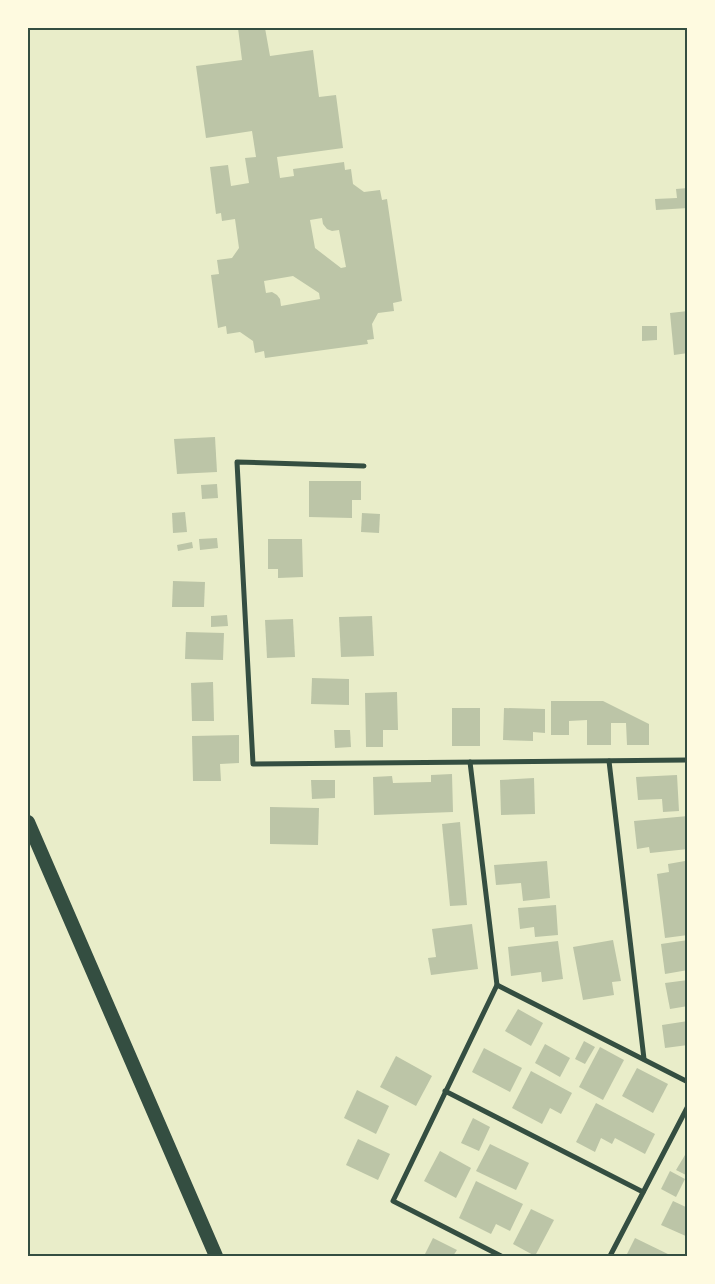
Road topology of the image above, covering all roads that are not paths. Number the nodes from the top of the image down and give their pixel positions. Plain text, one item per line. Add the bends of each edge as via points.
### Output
1 (364, 466) dead end
2 (688, 760) edge
3 (609, 761) junction
4 (470, 762) junction
5 (28, 822) edge
6 (498, 985) junction
7 (644, 1059) junction
8 (688, 1082) edge
9 (445, 1091) junction
10 (688, 1106) edge
11 (643, 1192) junction
12 (216, 1256) edge
13 (501, 1256) edge
14 (610, 1256) edge

1 - 4 street via 237,462 253,764
2 - 3 street
3 - 4 street
3 - 7 street
4 - 6 street
5 - 12 highway
6 - 7 street
6 - 9 street
7 - 8 street
9 - 11 street
9 - 13 street via 393,1201
10 - 11 street
11 - 14 street

